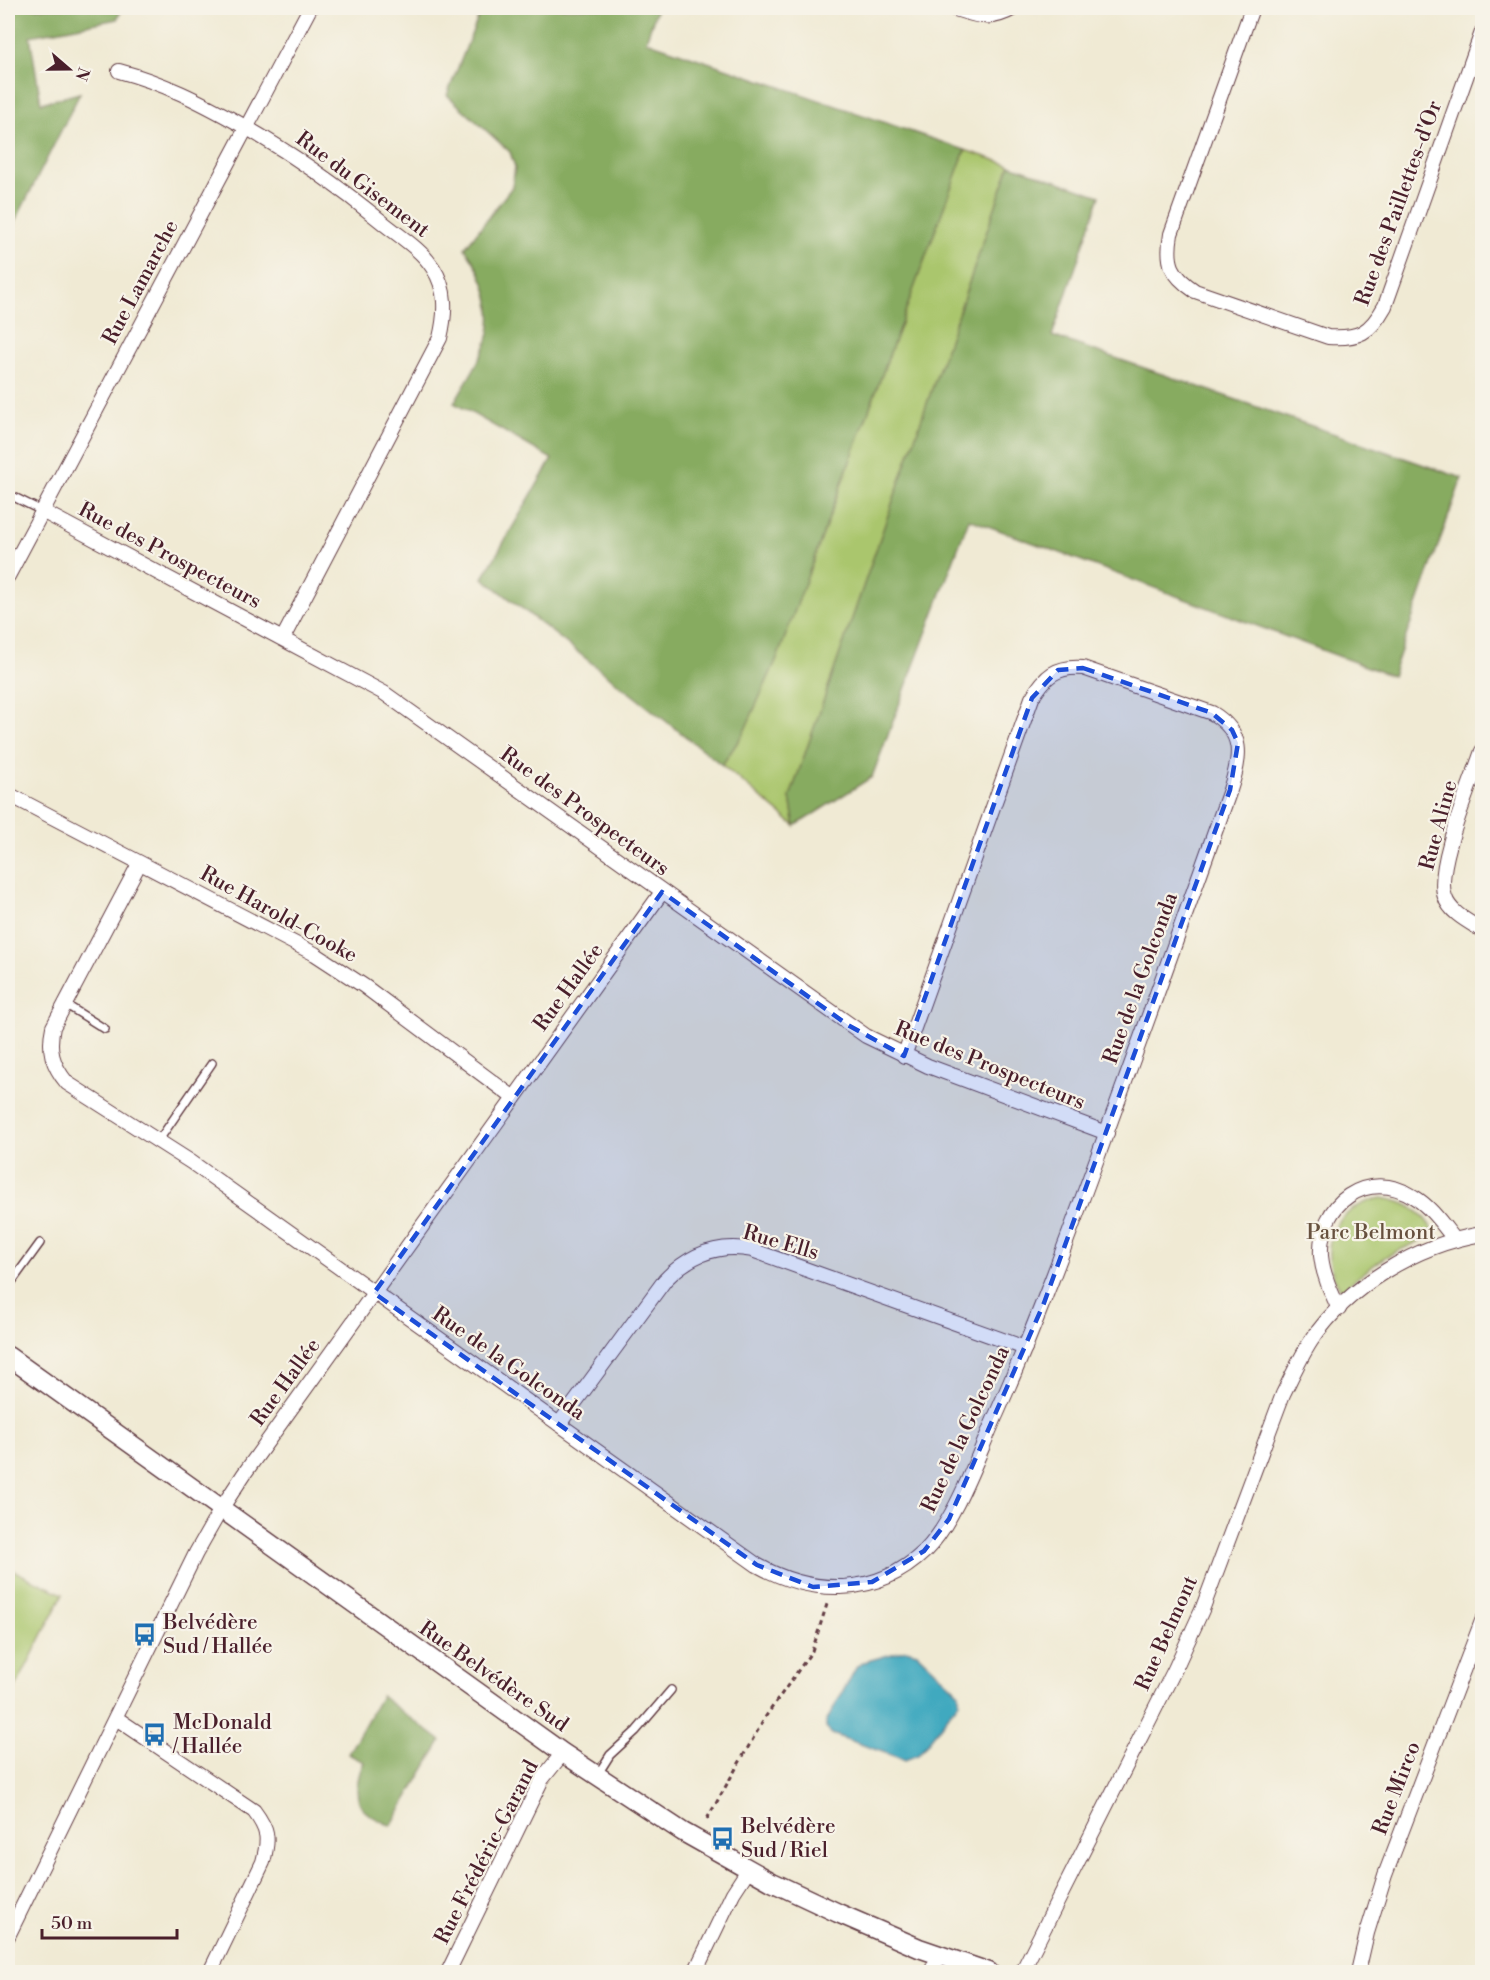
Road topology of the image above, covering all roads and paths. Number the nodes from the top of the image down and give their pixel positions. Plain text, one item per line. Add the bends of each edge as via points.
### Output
1 (310, 8) edge
2 (952, 8) edge
3 (1014, 8) edge
4 (1252, 8) edge
5 (1482, 32) edge
6 (119, 71) dead end
7 (246, 128) junction
8 (8, 494) edge
9 (42, 512) junction
10 (8, 576) edge
11 (283, 638) junction
12 (1482, 751) edge
13 (8, 794) edge
14 (139, 864) junction
15 (662, 892) junction
16 (1482, 930) edge
17 (65, 1004) junction
18 (105, 1029) dead end
19 (904, 1056) junction
20 (212, 1063) dead end
21 (514, 1098) junction
22 (1107, 1133) junction
23 (159, 1140) junction
24 (1482, 1234) edge
25 (1455, 1240) junction
26 (40, 1243) dead end
27 (8, 1287) edge
28 (374, 1293) junction
29 (1339, 1309) junction
30 (1025, 1348) junction
31 (8, 1356) edge
32 (559, 1424) junction
33 (221, 1509) junction
34 (832, 1588) junction
35 (1482, 1621) edge
36 (671, 1690) dead end
37 (116, 1718) junction
38 (563, 1753) junction
39 (598, 1775) junction
40 (707, 1819) dead end
41 (748, 1870) junction
42 (8, 1936) edge
43 (939, 1955) junction
44 (210, 1972) edge
45 (448, 1972) edge
46 (694, 1972) edge
47 (931, 1972) edge
48 (989, 1972) edge
49 (1022, 1972) edge
50 (1358, 1972) edge

1 - 7 street, Rue Lamarche
2 - 3 street via 990,17
4 - 5 street, Rue des Paillettes-d'Or via 1171,234 1168,253 1173,271 1195,291 1328,338 1347,339 1375,324
6 - 7 street, Rue du Gisement via 180,91
7 - 9 street, Rue Lamarche
7 - 11 street, Rue du Gisement via 332,181 421,254 437,276 445,302 445,320 433,353
8 - 9 lane
9 - 10 street, Rue Lamarche
9 - 11 street, Rue des Prospecteurs
11 - 15 street, Rue des Prospecteurs via 402,705
12 - 16 street, Rue Aline via 1443,874 1444,897 1453,910
13 - 14 street, Rue Harold-Cooke
14 - 17 street, Rue de la Golconda
14 - 21 street, Rue Harold-Cooke via 315,954
15 - 19 street, Rue des Prospecteurs via 848,1025
15 - 21 street, Rue Hallée
17 - 18 lane
17 - 23 street, Rue de la Golconda via 50,1039 53,1063 59,1074 76,1090
19 - 22 street, Rue des Prospecteurs
19 - 22 street, Rue de la Golconda via 1032,698 1047,677 1070,667 1083,668 1212,713 1232,730 1238,743 1236,771
20 - 23 lane
21 - 28 street, Rue Hallée
22 - 30 street, Rue de la Golconda
23 - 28 street, Rue de la Golconda
24 - 25 street, Rue Belmont
25 - 29 street, Rue Belmont via 1400,1263
25 - 29 street via 1425,1204 1412,1195 1393,1187 1373,1186 1354,1192 1338,1204 1327,1220 1322,1240 1326,1280
26 - 27 lane
28 - 32 street, Rue de la Golconda
28 - 33 street, Rue Hallée
29 - 49 street, Rue Belmont via 1312,1341 1283,1394 1193,1630
30 - 32 street, Rue Ells via 752,1251 723,1248 691,1258 664,1280
30 - 34 street, Rue de la Golconda via 938,1536 891,1574 862,1584
31 - 33 street, Rue Belvédère Sud
32 - 34 street, Rue de la Golconda via 757,1565 793,1582
33 - 37 street, Rue Hallée
33 - 38 street, Rue Belvédère Sud
34 - 40 path via 812,1651 766,1716
35 - 50 street, Rue Mirco via 1385,1875
36 - 39 lane via 610,1755
37 - 42 street, Rue Hallée
37 - 44 street via 255,1811 264,1825 268,1842 263,1862
38 - 39 street, Rue Belvédère Sud
38 - 45 street, Rue Frédéric-Garand via 542,1779
39 - 41 street, Rue Belvédère Sud
41 - 43 street, Rue Belvédère Sud
41 - 46 street
43 - 47 street
43 - 48 street, Rue Belvédère Sud

